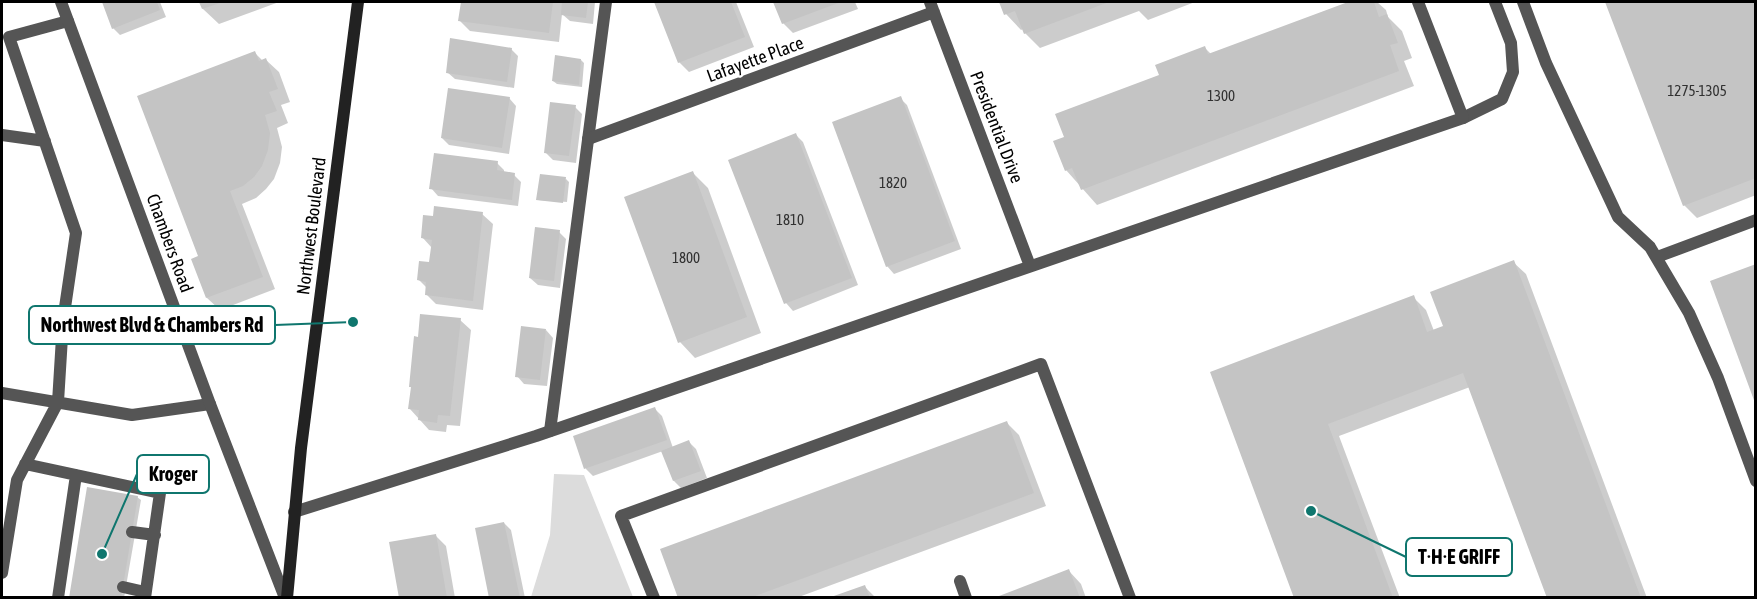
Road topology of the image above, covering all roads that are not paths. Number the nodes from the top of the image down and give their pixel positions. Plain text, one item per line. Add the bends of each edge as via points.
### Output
1 (61, 2) edge
2 (358, 2) edge
3 (606, 2) edge
4 (1418, 2) edge
5 (1495, 2) edge
6 (1523, 2) edge
7 (932, 7) edge
8 (68, 21) junction
9 (5, 39) edge
10 (1463, 118) junction
11 (2, 135) edge
12 (588, 139) junction
13 (45, 141) junction
14 (1755, 220) edge
15 (1657, 257) junction
16 (1030, 266) junction
17 (2, 393) edge
18 (58, 402) junction
19 (210, 404) junction
20 (550, 431) junction
21 (25, 464) junction
22 (76, 475) junction
23 (1755, 481) edge
24 (294, 512) junction
25 (132, 532) dead end
26 (155, 536) junction
27 (2, 573) edge
28 (960, 581) dead end
29 (123, 587) dead end
30 (145, 595) edge
31 (58, 597) edge
32 (286, 597) edge
33 (654, 597) edge
34 (966, 597) edge
35 (1130, 597) edge

1 - 8 street, Chambers Road
2 - 24 main road, Northwest Boulevard
3 - 12 street
4 - 10 street
5 - 10 street via 1511,44 1513,72 1502,99
6 - 15 street via 1546,63 1618,217
7 - 12 street, Lafayette Place
7 - 16 street, Presidential Drive
8 - 9 street
8 - 19 street, Chambers Road
9 - 13 street
10 - 16 street
11 - 13 street
12 - 20 street
13 - 18 street via 76,232 63,321
14 - 15 street
15 - 23 street via 1689,313 1718,378
16 - 20 street
17 - 18 street
18 - 19 street via 132,415
18 - 21 street
19 - 32 street, Chambers Road
20 - 24 street
21 - 22 street
21 - 27 street via 16,480
22 - 26 street via 160,493
22 - 31 street via 75,523 67,576
24 - 32 main road, Northwest Boulevard
25 - 26 street
26 - 30 street
28 - 34 street
29 - 30 street
33 - 35 street via 621,516 1041,364

